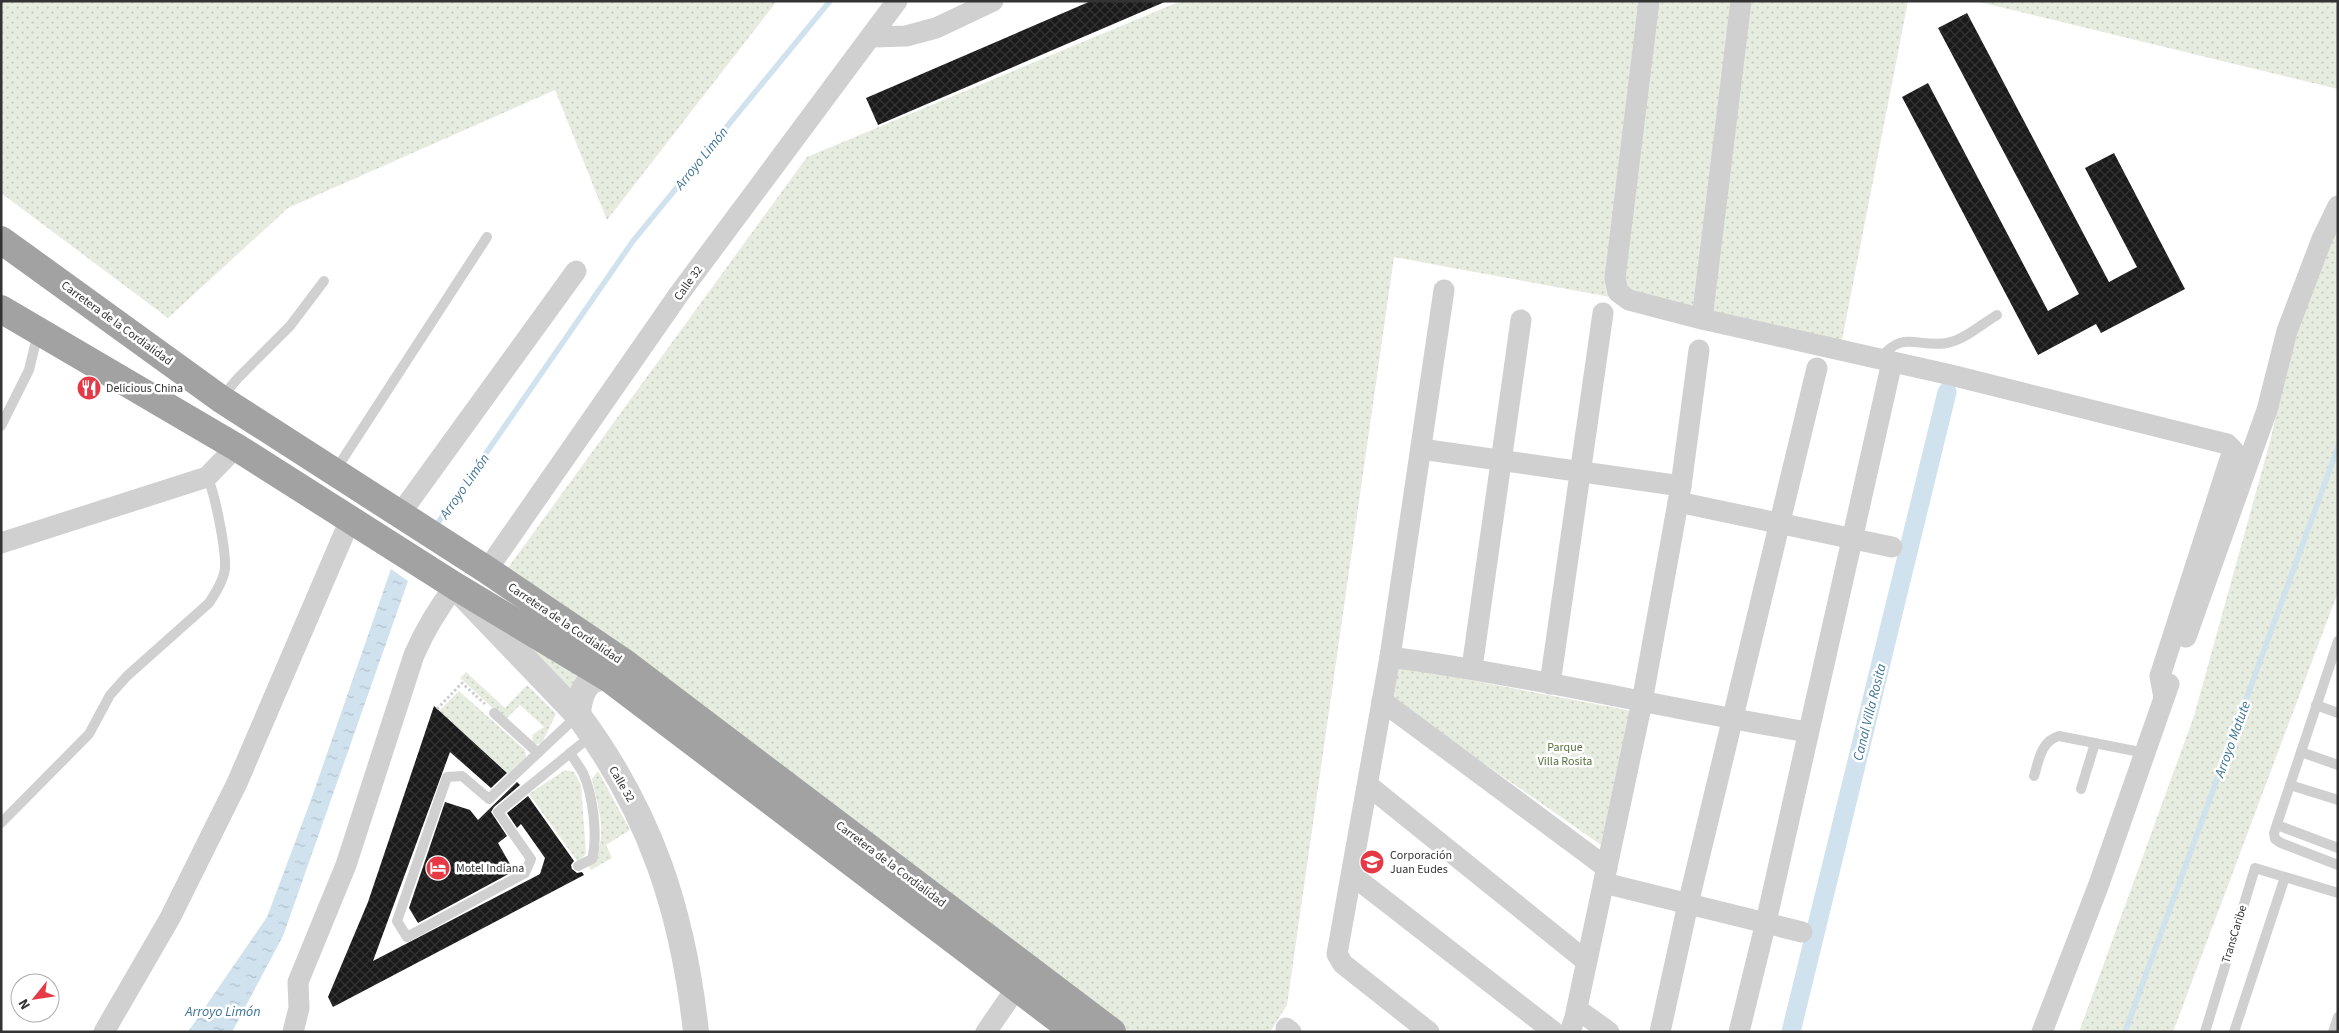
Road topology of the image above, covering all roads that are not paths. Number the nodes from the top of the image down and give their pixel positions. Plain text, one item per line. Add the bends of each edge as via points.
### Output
1 (897, 1) edge
2 (993, 1) edge
3 (1649, 1) edge
4 (1741, 1) edge
5 (872, 37) junction
6 (2338, 206) edge
7 (487, 237) dead end
8 (1, 240) edge
9 (576, 271) dead end
10 (324, 281) dead end
11 (1444, 290) dead end
12 (1, 309) edge
13 (1603, 313) dead end
14 (1997, 315) dead end
15 (1702, 319) junction
16 (1521, 320) dead end
17 (44, 334) junction
18 (1699, 350) dead end
19 (1886, 360) junction
20 (1817, 368) dead end
21 (221, 399) junction
22 (1, 426) edge
23 (236, 447) junction
24 (1420, 449) junction
25 (1502, 461) junction
26 (1580, 471) junction
27 (334, 472) junction
28 (207, 477) junction
29 (1679, 494) junction
30 (400, 514) junction
31 (350, 520) junction
32 (1780, 524) junction
33 (1853, 538) junction
34 (1, 543) edge
35 (1892, 547) dead end
36 (487, 570) junction
37 (446, 581) junction
38 (2338, 640) edge
39 (1390, 657) junction
40 (1472, 668) junction
41 (2326, 674) junction
42 (2338, 678) edge
43 (610, 679) junction
44 (1550, 684) junction
45 (2164, 698) junction
46 (1382, 701) junction
47 (1642, 702) junction
48 (2316, 705) junction
49 (494, 713) road end
50 (2338, 713) edge
51 (1733, 720) junction
52 (585, 725) junction
53 (1808, 732) junction
54 (2095, 743) junction
55 (538, 752) junction
56 (2301, 752) junction
57 (570, 753) junction
58 (2145, 753) junction
59 (2338, 765) edge
60 (2034, 776) dead end
61 (2290, 785) junction
62 (1369, 786) junction
63 (2081, 789) dead end
64 (2338, 800) edge
65 (1, 823) edge
66 (2277, 825) junction
67 (2338, 848) edge
68 (2338, 865) edge
69 (578, 866) dead end
70 (1352, 874) junction
71 (1606, 875) junction
72 (2285, 877) junction
73 (2338, 893) edge
74 (1688, 904) junction
75 (1766, 922) junction
76 (1802, 932) dead end
77 (1586, 961) junction
78 (1017, 987) junction
79 (1577, 1009) junction
80 (2338, 1017) edge
81 (104, 1032) edge
82 (292, 1032) edge
83 (696, 1032) edge
84 (986, 1032) edge
85 (1075, 1032) edge
86 (1112, 1032) edge
87 (1429, 1032) edge
88 (1554, 1032) edge
89 (1570, 1032) edge
90 (1609, 1032) edge
91 (1660, 1032) edge
92 (1739, 1032) edge
93 (2042, 1032) edge
94 (2205, 1032) edge
95 (2234, 1032) edge
96 (2333, 1032) edge

1 - 5 street, Calle 32
2 - 5 street via 936,28 906,36
3 - 15 street via 1615,278 1618,292 1629,300
4 - 15 street
5 - 36 street, Calle 32 via 679,294
6 - 45 street via 2287,331 2258,438
7 - 27 lane
8 - 21 highway, Carretera de la Cordialidad
9 - 30 street
10 - 21 lane via 285,332
11 - 24 street
12 - 17 highway, Carretera de la Cordialidad
13 - 26 street
14 - 19 lane via 1948,343 1902,341 1888,349
15 - 19 street
16 - 25 street
17 - 22 lane via 36,341 29,370
17 - 23 highway, Carretera de la Cordialidad
18 - 29 street
19 - 33 street
19 - 45 street via 2227,444 2233,450 2160,676
20 - 32 street
21 - 27 highway, Carretera de la Cordialidad
23 - 28 street
23 - 31 highway, Carretera de la Cordialidad
24 - 25 street
24 - 39 street
25 - 26 street
25 - 40 street
26 - 29 street
26 - 44 street
27 - 30 highway, Carretera de la Cordialidad
28 - 34 street
28 - 65 lane via 219,520 225,569 216,593 209,603 127,676 110,695 89,734
29 - 32 street
29 - 47 street
30 - 36 highway, Carretera de la Cordialidad
31 - 37 highway, Carretera de la Cordialidad
31 - 81 street via 237,783 170,918
32 - 33 street
32 - 51 street
33 - 35 street
33 - 53 street
36 - 86 highway, Carretera de la Cordialidad via 622,661
37 - 43 highway, Carretera de la Cordialidad
37 - 52 street, Calle 32
37 - 82 street via 440,604 414,655 346,865 298,982 299,1008
38 - 41 lane
39 - 40 street
39 - 46 street
40 - 44 street
41 - 42 lane
41 - 48 lane
43 - 52 street via 597,678 585,686 579,699
43 - 78 highway, Carretera de la Cordialidad
44 - 47 street
45 - 58 street
46 - 62 street
46 - 71 street
47 - 51 street
47 - 71 street
48 - 50 lane
48 - 56 lane
49 - 55 lane
51 - 53 street
51 - 74 street
52 - 55 lane
52 - 57 lane
52 - 83 street, Calle 32 via 646,827 662,867 682,941
53 - 75 street
54 - 58 lane
54 - 60 lane via 2059,736 2049,739
54 - 63 lane
55 - 57 lane via 488,799 462,776 447,777 397,921 407,937 525,873 531,859 498,812
56 - 59 lane
56 - 61 lane
57 - 69 lane via 583,774 592,809 592,859
58 - 93 street
61 - 64 lane
61 - 66 lane
62 - 70 street
62 - 77 street
66 - 67 lane
66 - 68 lane via 2274,833 2281,843
70 - 87 street via 1339,959
70 - 88 street
71 - 74 street
71 - 77 street
72 - 73 lane, TransCaribe
72 - 94 lane, TransCaribe via 2255,868
72 - 95 lane
74 - 75 street
74 - 91 street
75 - 76 street
75 - 92 street
77 - 79 street
78 - 84 street
78 - 85 highway, Carretera de la Cordialidad
79 - 89 street
79 - 90 street
80 - 96 lane

